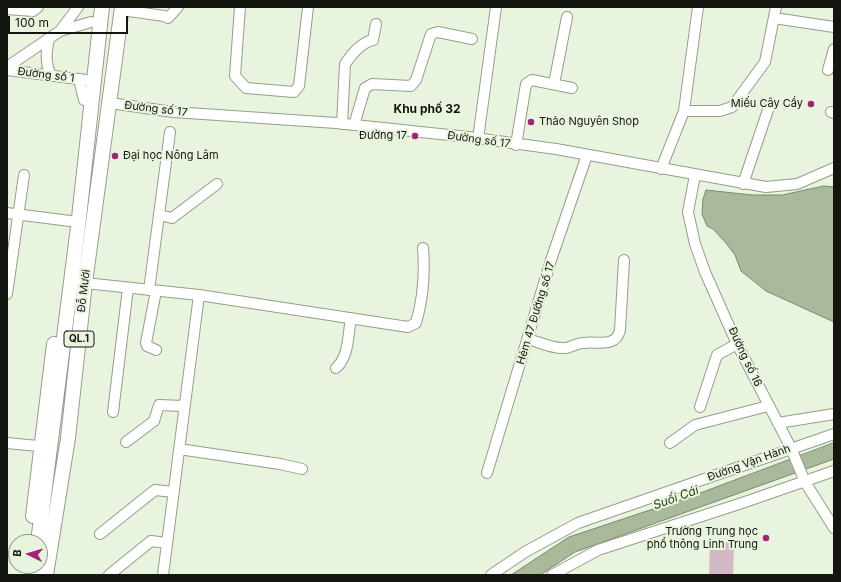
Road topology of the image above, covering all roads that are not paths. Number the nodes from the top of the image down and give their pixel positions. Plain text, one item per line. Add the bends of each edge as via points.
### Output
1 (38, 7) edge
2 (78, 7) edge
3 (92, 7) edge
4 (102, 7) edge
5 (178, 7) edge
6 (240, 7) edge
7 (308, 7) edge
8 (496, 7) edge
9 (698, 7) edge
10 (776, 7) edge
11 (7, 9) edge
12 (126, 9) edge
13 (567, 17) dead end
14 (774, 18) junction
15 (96, 23) junction
16 (376, 24) dead end
17 (124, 27) junction
18 (834, 27) edge
19 (60, 32) junction
20 (49, 39) junction
21 (472, 39) dead end
22 (834, 49) edge
23 (7, 69) edge
24 (828, 70) dead end
25 (51, 76) junction
26 (86, 80) junction
27 (116, 84) junction
28 (554, 84) junction
29 (572, 88) dead end
30 (88, 100) junction
31 (113, 104) junction
32 (770, 104) dead end
33 (684, 111) junction
34 (342, 124) junction
35 (354, 125) junction
36 (170, 132) dead end
37 (478, 139) junction
38 (516, 145) junction
39 (587, 155) junction
40 (834, 168) edge
41 (661, 169) junction
42 (24, 175) dead end
43 (695, 175) junction
44 (217, 184) dead end
45 (744, 184) junction
46 (7, 213) edge
47 (18, 214) junction
48 (159, 215) junction
49 (70, 221) junction
50 (423, 248) dead end
51 (624, 260) dead end
52 (89, 283) junction
53 (128, 288) junction
54 (152, 290) junction
55 (7, 294) edge
56 (199, 296) junction
57 (351, 318) junction
58 (528, 339) junction
59 (738, 344) junction
60 (156, 350) dead end
61 (336, 368) dead end
62 (184, 406) junction
63 (768, 406) junction
64 (700, 407) dead end
65 (113, 412) dead end
66 (834, 414) edge
67 (778, 423) junction
68 (834, 434) edge
69 (126, 442) dead end
70 (7, 443) edge
71 (670, 443) dead end
72 (46, 447) junction
73 (179, 449) junction
74 (793, 451) junction
75 (302, 469) dead end
76 (834, 471) edge
77 (487, 473) dead end
78 (804, 478) junction
79 (174, 492) junction
80 (834, 528) edge
81 (30, 534) edge
82 (39, 534) edge
83 (100, 534) dead end
84 (167, 543) junction
85 (564, 572) edge
86 (46, 575) edge
87 (55, 575) edge
88 (109, 575) edge
89 (163, 575) edge
90 (491, 575) edge
91 (552, 575) edge

1 - 11 street via 33,11
2 - 19 street
3 - 15 highway, Đỗ Mười / QL.1
4 - 15 highway, Đỗ Mười / QL.1
5 - 12 street via 168,18
6 - 7 street via 236,76 246,88 294,92 299,86
8 - 37 street
9 - 33 street
10 - 14 street
12 - 17 highway, Đỗ Mười / QL.1
13 - 28 street
14 - 18 street
14 - 33 street via 765,62 732,106 720,111
15 - 17 highway
15 - 19 street, Đường số 1
15 - 26 highway, Đỗ Mười / QL.1
16 - 34 street via 373,40 367,41 345,64
17 - 27 highway, Đỗ Mười / QL.1
19 - 20 street, Đường số 1
20 - 23 street, Đường số 1
20 - 25 street via 45,54
21 - 35 street via 438,32 431,34 416,80 411,86 372,84 365,88
22 - 24 street
23 - 25 street, Đường số 1
25 - 26 street, Đường số 1
26 - 27 highway
26 - 30 highway, Đỗ Mười / QL.1
27 - 31 highway, Đỗ Mười / QL.1
28 - 29 street
28 - 38 street via 532,80 526,84
30 - 31 highway
30 - 49 highway, Đỗ Mười / QL.1
30 - 72 highway, Đỗ Mười / QL.1
31 - 34 street, Đường số 17 via 173,112
31 - 52 highway, Đỗ Mười / QL.1
32 - 45 street
33 - 41 street
34 - 35 street, Đường số 17
35 - 37 street, Đường số 17
36 - 48 street
37 - 38 street, Đường số 17
38 - 39 street, Đường số 17
39 - 41 street, Đường số 17
39 - 58 street, Hẻm 47 Đường số 17 via 551,260
40 - 45 street, Đường số 17 via 797,184 766,187
41 - 43 street, Đường số 17
42 - 47 street
43 - 45 street, Đường số 17
43 - 59 street, Đường số 16 via 688,212 695,244
44 - 48 street via 172,218
46 - 47 street
47 - 49 street
47 - 55 street
48 - 54 street
49 - 72 highway, Đỗ Mười / QL.1
50 - 57 street via 420,308 416,323 408,327
51 - 58 street via 619,337 600,343 583,343 564,348
52 - 53 street
52 - 86 highway, Đỗ Mười / QL.1
52 - 87 highway, Đỗ Mười / QL.1 via 69,482
53 - 54 street
53 - 65 street
54 - 56 street
54 - 60 street via 146,343
56 - 57 street
56 - 62 street
57 - 61 street via 345,358
58 - 77 street, Hẻm 47 Đường số 17
59 - 63 street, Đường số 16
59 - 64 street via 717,355
62 - 69 street via 159,405 154,421
62 - 73 street
63 - 67 street, Đường số 16
63 - 71 street via 695,425
66 - 67 street
67 - 74 street, Đường số 16
68 - 74 street, Đường Vận Hành
70 - 72 street
72 - 81 highway, Đỗ Mười / QL.1
72 - 82 highway, Đỗ Mười / QL.1
73 - 75 street via 285,464
73 - 79 street
74 - 78 street, Đường số 16
74 - 90 street, Đường Vận Hành via 578,523 525,552
76 - 78 street
78 - 80 street, Đường số 16
78 - 85 street via 598,550
79 - 83 street via 155,490
79 - 84 street
84 - 88 street via 151,541
84 - 89 street
85 - 91 street

